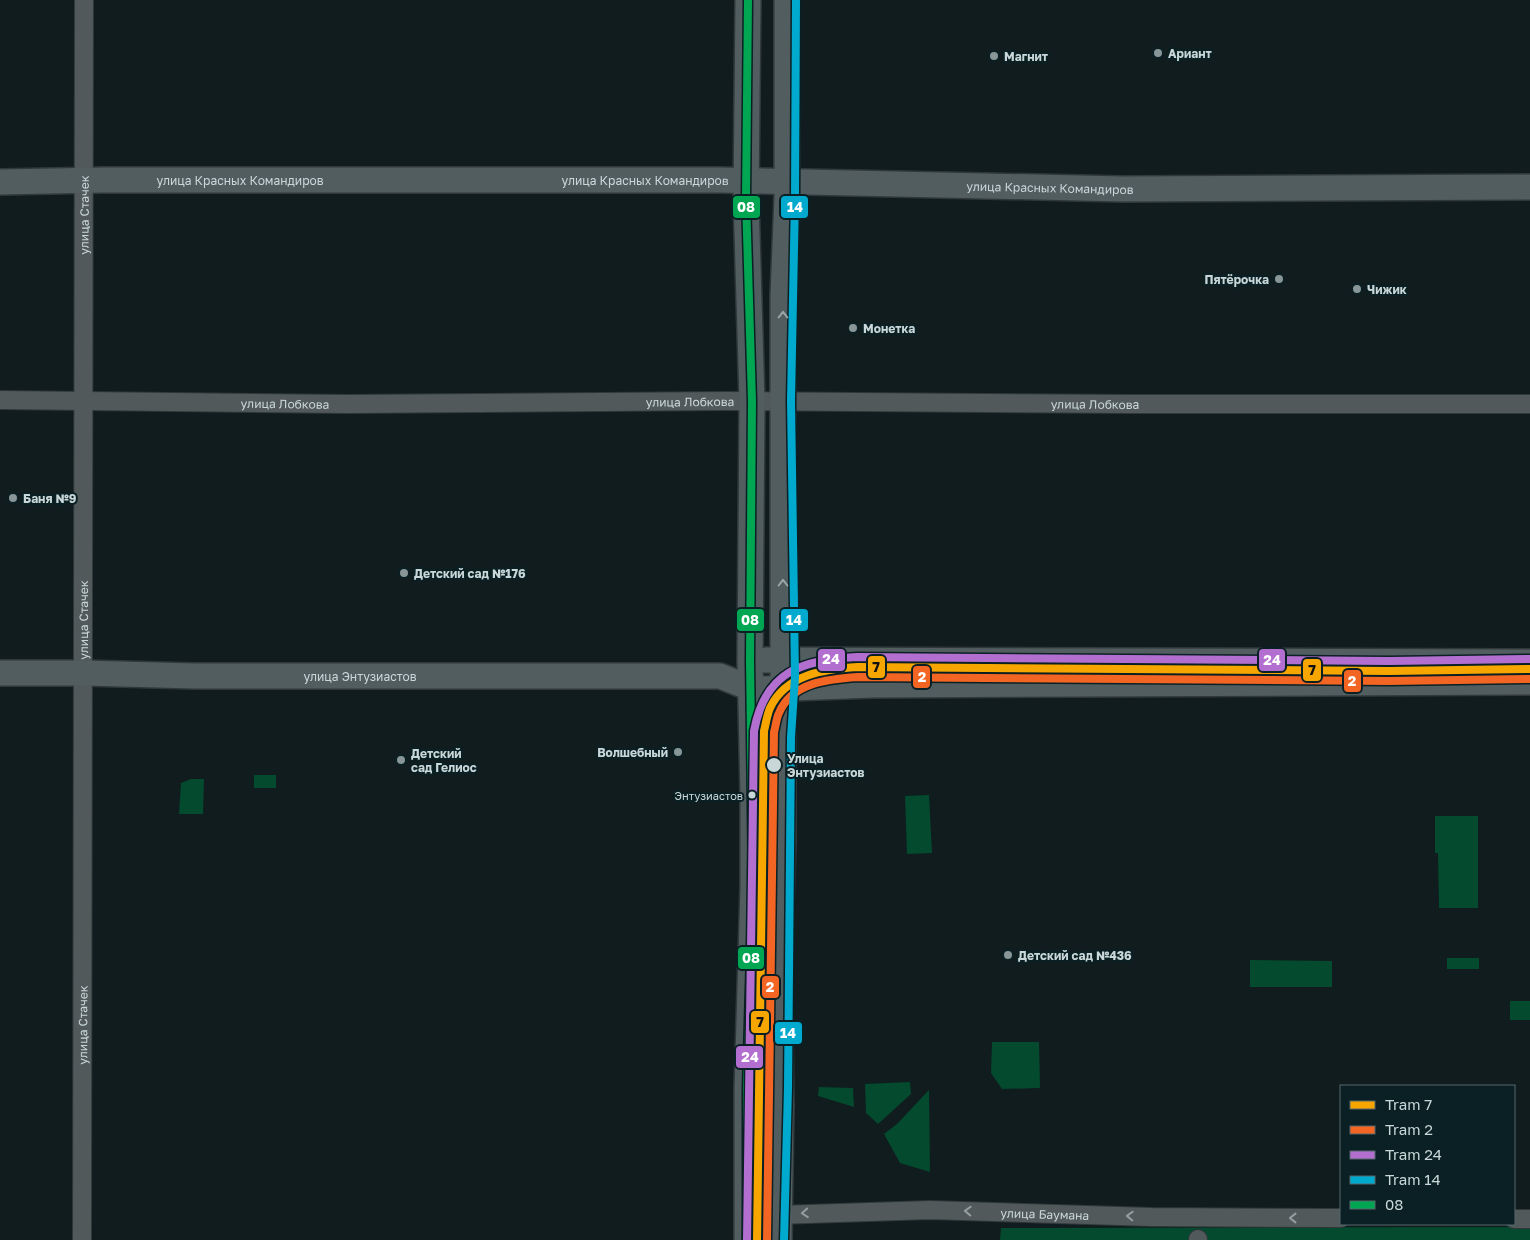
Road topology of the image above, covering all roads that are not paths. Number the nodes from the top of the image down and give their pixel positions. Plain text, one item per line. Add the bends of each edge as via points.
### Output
1 (84, 0) edge
2 (748, 0) edge
3 (787, 0) edge
4 (84, 180) junction
5 (746, 181) junction
6 (787, 181) junction
7 (0, 182) edge
8 (1530, 187) edge
9 (0, 400) edge
10 (84, 400) junction
11 (752, 401) junction
12 (783, 402) junction
13 (1530, 404) edge
14 (750, 660) junction
15 (783, 660) junction
16 (1530, 662) edge
17 (0, 673) edge
18 (84, 673) junction
19 (720, 676) junction
20 (1530, 682) edge
21 (750, 688) junction
22 (783, 688) junction
23 (780, 1215) junction
24 (747, 1216) junction
25 (1340, 1218) edge
26 (1515, 1219) edge
27 (1530, 1219) edge
28 (82, 1240) edge
29 (747, 1240) edge
30 (779, 1240) edge

1 - 4 street, улица Стачек
2 - 5 street
3 - 6 street
4 - 5 street, улица Красных Командиров
4 - 7 street, улица Красных Командиров
4 - 10 street, улица Стачек
5 - 6 street, улица Красных Командиров
5 - 11 street
6 - 8 street, улица Красных Командиров via 1124,190
12 -> 6 street
9 - 10 street, улица Лобкова
10 - 11 street, улица Лобкова via 347,404
10 - 18 street, улица Стачек
11 - 12 street, улица Лобкова
11 - 14 street
12 - 13 street, улица Лобкова
15 -> 12 street
14 - 15 street
14 - 19 street
14 - 21 street
15 - 16 street
15 - 22 street
17 - 18 street, улица Энтузиастов
18 - 19 street, улица Энтузиастов
18 - 28 street, улица Стачек
19 - 21 street
20 - 22 street
21 - 22 street
21 - 24 street via 753,870
22 - 23 street
23 - 24 street, улица Баумана
25 -> 23 street, улица Баумана via 1152,1217 930,1210
23 - 30 street
24 - 29 street
26 - 27 street

